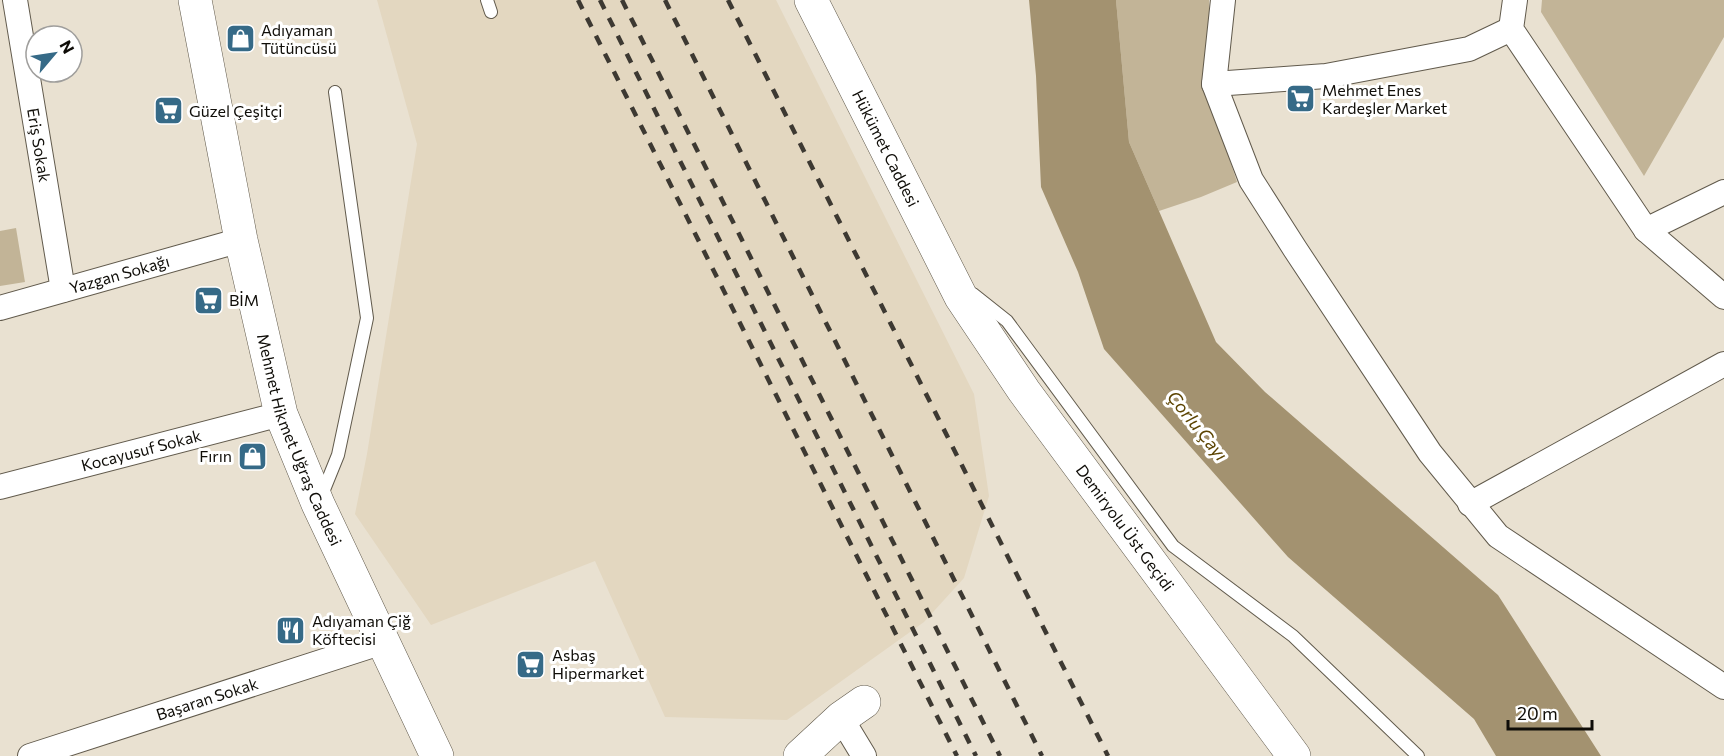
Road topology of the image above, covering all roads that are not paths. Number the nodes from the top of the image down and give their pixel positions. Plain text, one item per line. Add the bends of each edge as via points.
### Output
1 (15, 0) edge
2 (195, 0) edge
3 (811, 0) edge
4 (1222, 0) edge
5 (1515, 0) edge
6 (1511, 29) junction
7 (1214, 84) junction
8 (335, 92) dead end
9 (1724, 192) edge
10 (1646, 230) junction
11 (241, 240) junction
12 (956, 288) junction
13 (63, 290) junction
14 (1724, 297) edge
15 (0, 308) edge
16 (1724, 364) edge
17 (281, 414) junction
18 (0, 487) edge
19 (318, 504) junction
20 (1470, 504) junction
21 (383, 642) junction
22 (1724, 687) edge
23 (853, 710) joint
24 (30, 756) edge
25 (436, 756) edge
26 (800, 756) edge
27 (864, 756) edge
28 (1294, 756) edge
29 (1418, 756) edge

1 - 13 street, Eriş Sokak
2 - 11 street, Mehmet Hikmet Uğraş Caddesi
3 - 12 street, Hükümet Caddesi
4 - 7 street
5 - 6 street
6 - 7 street via 1468,49 1326,76
6 - 10 street
7 - 20 street via 1251,180 1417,435
8 - 19 lane via 367,318 338,455
9 - 10 street
10 - 14 street
11 - 13 street, Yazgan Sokağı
11 - 17 street, Mehmet Hikmet Uğraş Caddesi
12 - 28 street, Demiryolu Üst Geçidi via 1024,391
12 - 29 lane via 1007,321 1173,546 1293,636
13 - 15 street, Yazgan Sokağı
16 - 20 street
17 - 18 street, Kocayusuf Sokak
17 - 19 street, Mehmet Hikmet Uğraş Caddesi
19 - 21 street, Mehmet Hikmet Uğraş Caddesi
20 - 22 street via 1498,536
21 - 24 street, Başaran Sokak
21 - 25 street, Mehmet Hikmet Uğraş Caddesi
23 - 26 street
23 - 27 street

